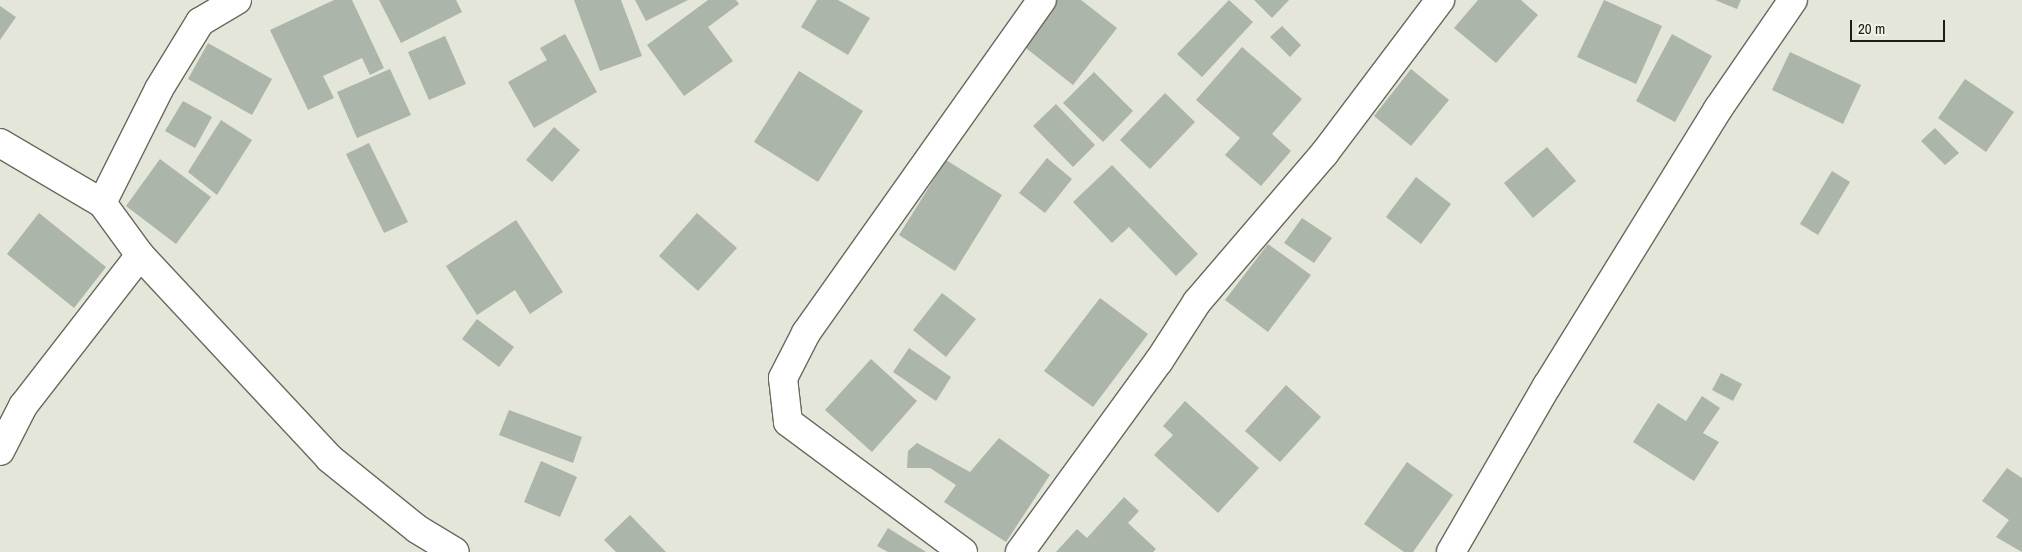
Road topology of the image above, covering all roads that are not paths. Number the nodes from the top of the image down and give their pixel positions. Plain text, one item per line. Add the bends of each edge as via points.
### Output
1 (237, 0) edge
2 (1042, 0) edge
3 (1440, 0) edge
4 (1793, 0) edge
5 (0, 142) edge
6 (102, 203) junction
7 (140, 255) junction
8 (0, 451) edge
9 (456, 552) edge
10 (963, 552) edge
11 (1020, 552) edge
12 (1451, 552) edge

1 - 6 street via 200,22 159,89
2 - 10 street via 806,333 783,378 788,422
3 - 11 street via 1324,154 1197,302 1159,362
4 - 12 street via 1713,117 1547,386
5 - 6 street
6 - 7 street
7 - 8 street via 23,406
7 - 9 street via 329,458 417,529

